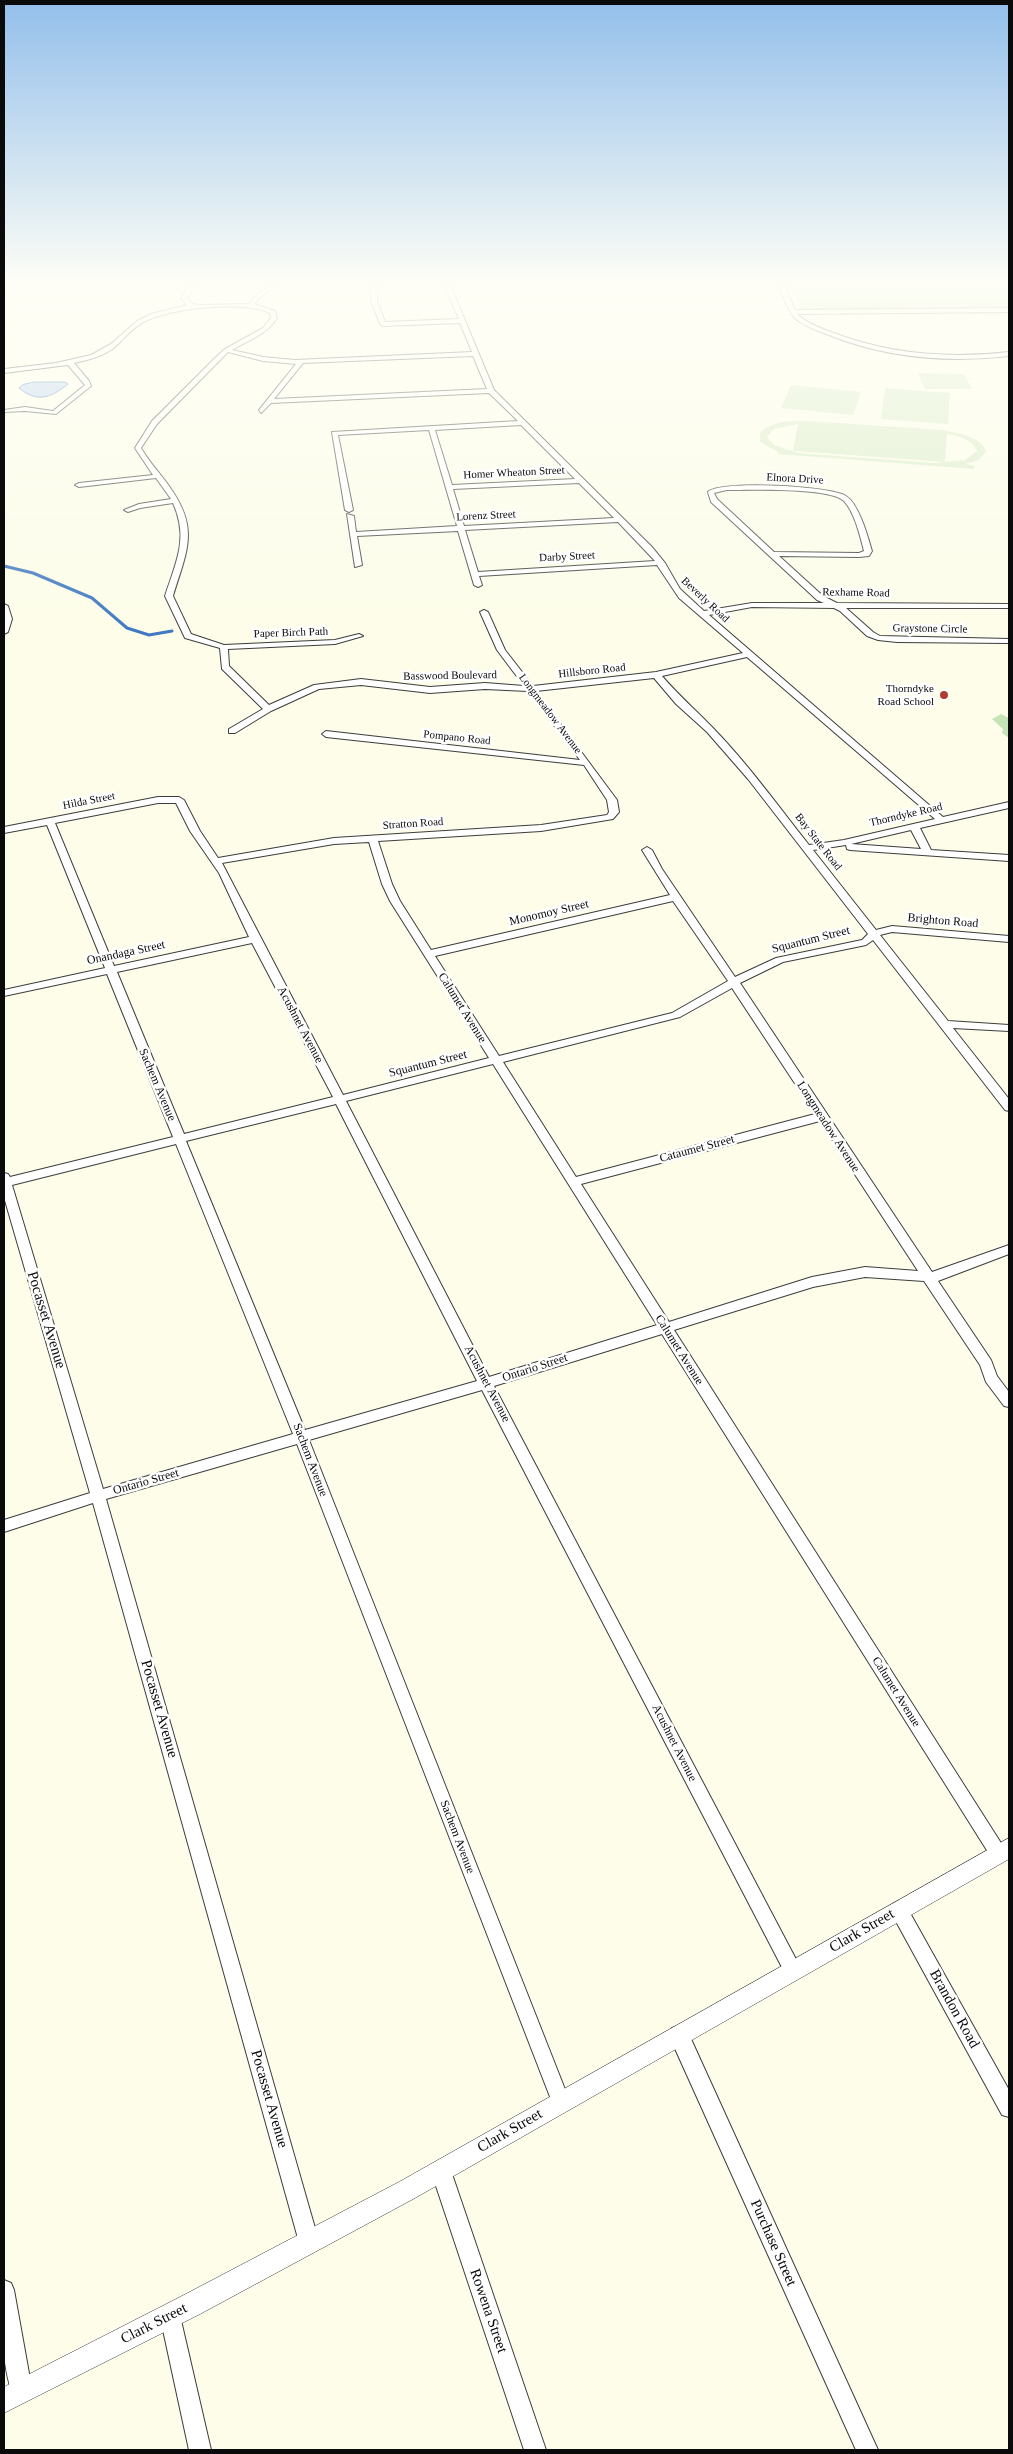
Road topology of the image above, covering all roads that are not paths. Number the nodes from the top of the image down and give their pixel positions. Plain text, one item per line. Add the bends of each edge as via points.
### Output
1 (269, 401) edge
2 (70, 402) edge
3 (175, 402) edge
4 (502, 402) edge
5 (6, 411) dead end
6 (261, 412) dead end
7 (523, 422) junction
8 (431, 427) junction
9 (158, 476) junction
10 (581, 481) junction
11 (79, 485) dead end
12 (448, 487) junction
13 (174, 500) junction
14 (128, 510) dead end
15 (620, 520) junction
16 (460, 528) junction
17 (353, 534) junction
18 (774, 554) junction
19 (661, 563) junction
20 (358, 565) dead end
21 (475, 574) junction
22 (478, 586) dead end
23 (832, 604) junction
24 (4, 606) edge
25 (1009, 606) edge
26 (484, 612) dead end
27 (702, 614) junction
28 (4, 632) edge
29 (359, 636) dead end
30 (1009, 641) edge
31 (224, 647) junction
32 (748, 654) junction
33 (656, 675) junction
34 (530, 689) junction
35 (268, 709) junction
36 (232, 731) dead end
37 (326, 734) dead end
38 (586, 763) junction
39 (179, 800) joint
40 (1009, 805) edge
41 (611, 816) joint
42 (941, 820) junction
43 (50, 821) junction
44 (914, 826) junction
45 (4, 830) edge
46 (374, 839) junction
47 (808, 848) junction
48 (647, 850) dead end
49 (927, 852) junction
50 (1009, 858) edge
51 (217, 861) junction
52 (676, 897) junction
53 (874, 933) junction
54 (1009, 938) edge
55 (255, 939) junction
56 (428, 954) junction
57 (110, 970) junction
58 (734, 982) junction
59 (4, 993) edge
60 (943, 1024) junction
61 (1009, 1028) edge
62 (496, 1061) junction
63 (340, 1100) junction
64 (1009, 1107) edge
65 (820, 1117) junction
66 (180, 1139) junction
67 (4, 1181) edge
68 (573, 1182) junction
69 (1009, 1249) edge
70 (928, 1277) junction
71 (664, 1326) junction
72 (487, 1383) junction
73 (1009, 1402) edge
74 (301, 1437) junction
75 (98, 1496) junction
76 (4, 1526) edge
77 (1004, 1851) edge
78 (899, 1910) junction
79 (793, 1970) junction
80 (679, 2035) junction
81 (561, 2102) junction
82 (1009, 2108) edge
83 (440, 2171) junction
84 (309, 2242) junction
85 (4, 2290) edge
86 (170, 2316) junction
87 (12, 2395) edge
88 (200, 2450) edge
89 (535, 2450) edge
90 (867, 2450) edge

1 - 6 street
2 - 5 street via 54,413 25,409
3 - 9 street via 138,448
4 - 7 street, Beverly Road
7 - 8 street
7 - 10 street, Beverly Road
8 - 12 street
8 - 17 street via 334,433
9 - 11 street
9 - 13 street
10 - 12 street, Homer Wheaton Street
10 - 15 street, Beverly Road
12 - 16 street
13 - 14 street
13 - 31 street, Paper Birch Path via 182,513 186,540 169,596 188,636
15 - 16 street, Lorenz Street
15 - 19 street, Beverly Road
16 - 17 street, Lorenz Street
16 - 21 street
17 - 20 street
18 - 18 street, Elnora Drive via 710,493 727,488 810,490 843,497 850,505 868,551 859,555
18 - 23 street, Elnora Drive via 820,598
19 - 21 street, Darby Street
19 - 27 street, Beverly Road via 672,585
21 - 22 street
23 - 25 street, Rexhame Road
23 - 27 street, Rexhame Road via 752,605
23 - 30 street, Graystone Circle via 843,609 878,638
24 - 28 street via 8,619
26 - 34 street, Longmeadow Avenue via 501,650
27 - 32 street, Beverly Road
29 - 31 street, Paper Birch Path via 335,642
31 - 35 street via 225,667
32 - 33 street
32 - 42 street, Beverly Road
33 - 34 street, Hillsboro Road
33 - 47 street, Bay State Road via 730,752
34 - 35 street, Basswood Boulevard via 485,686 430,690 361,682 317,687
34 - 38 street, Longmeadow Avenue
35 - 36 street, Basswood Boulevard
37 - 38 street, Pompano Road
38 - 41 street, Longmeadow Avenue via 612,800 614,812
39 - 43 street, Hilda Street via 158,800
39 - 51 street, Acushnet Avenue
40 - 42 street, Thorndyke Road
41 - 46 street, Stratton Road via 541,828
42 - 44 street, Thorndyke Road
43 - 45 street, Hilda Street
43 - 57 street, Sachem Avenue
44 - 47 street, Thorndyke Road
44 - 49 street
46 - 51 street, Stratton Road via 321,842
46 - 56 street, Calumet Avenue via 391,892
47 - 49 street via 866,847
47 - 53 street, Bay State Road
48 - 52 street, Longmeadow Avenue
49 - 50 street
51 - 55 street, Acushnet Avenue
52 - 56 street, Monomoy Street
52 - 58 street, Longmeadow Avenue
53 - 54 street, Brighton Road via 892,929
53 - 58 street, Squantum Street via 866,942 780,960
53 - 60 street, Bay State Road
55 - 57 street, Onandaga Street
55 - 63 street, Acushnet Avenue
56 - 62 street, Calumet Avenue
57 - 59 street, Onandaga Street
57 - 66 street, Sachem Avenue
58 - 62 street, Squantum Street via 676,1016
58 - 65 street, Longmeadow Avenue
60 - 61 street
60 - 64 street, Bay State Road
62 - 63 street, Squantum Street
62 - 68 street, Calumet Avenue
63 - 66 street, Squantum Street
63 - 72 street, Acushnet Avenue
65 - 68 street, Cataumet Street
65 - 70 street, Longmeadow Avenue
66 - 67 street, Squantum Street
66 - 74 street, Sachem Avenue
67 - 75 street, Pocasset Avenue
68 - 71 street, Calumet Avenue
69 - 70 street, Ontario Street
70 - 71 street, Ontario Street via 865,1272 829,1278
70 - 73 street, Longmeadow Avenue
71 - 72 street, Ontario Street
71 - 77 street, Calumet Avenue
72 - 74 street, Ontario Street
72 - 79 street, Acushnet Avenue
74 - 75 street, Ontario Street
74 - 81 street, Sachem Avenue
75 - 76 street, Ontario Street
75 - 84 street, Pocasset Avenue
77 - 78 street, Clark Street
78 - 79 street, Clark Street
78 - 82 street, Brandon Road
79 - 80 street, Clark Street
80 - 81 street, Clark Street
80 - 90 street, Purchase Street
81 - 83 street, Clark Street
83 - 84 street, Clark Street
83 - 89 street, Rowena Street
84 - 86 street, Clark Street
85 - 87 street
86 - 87 street, Clark Street
86 - 88 street

